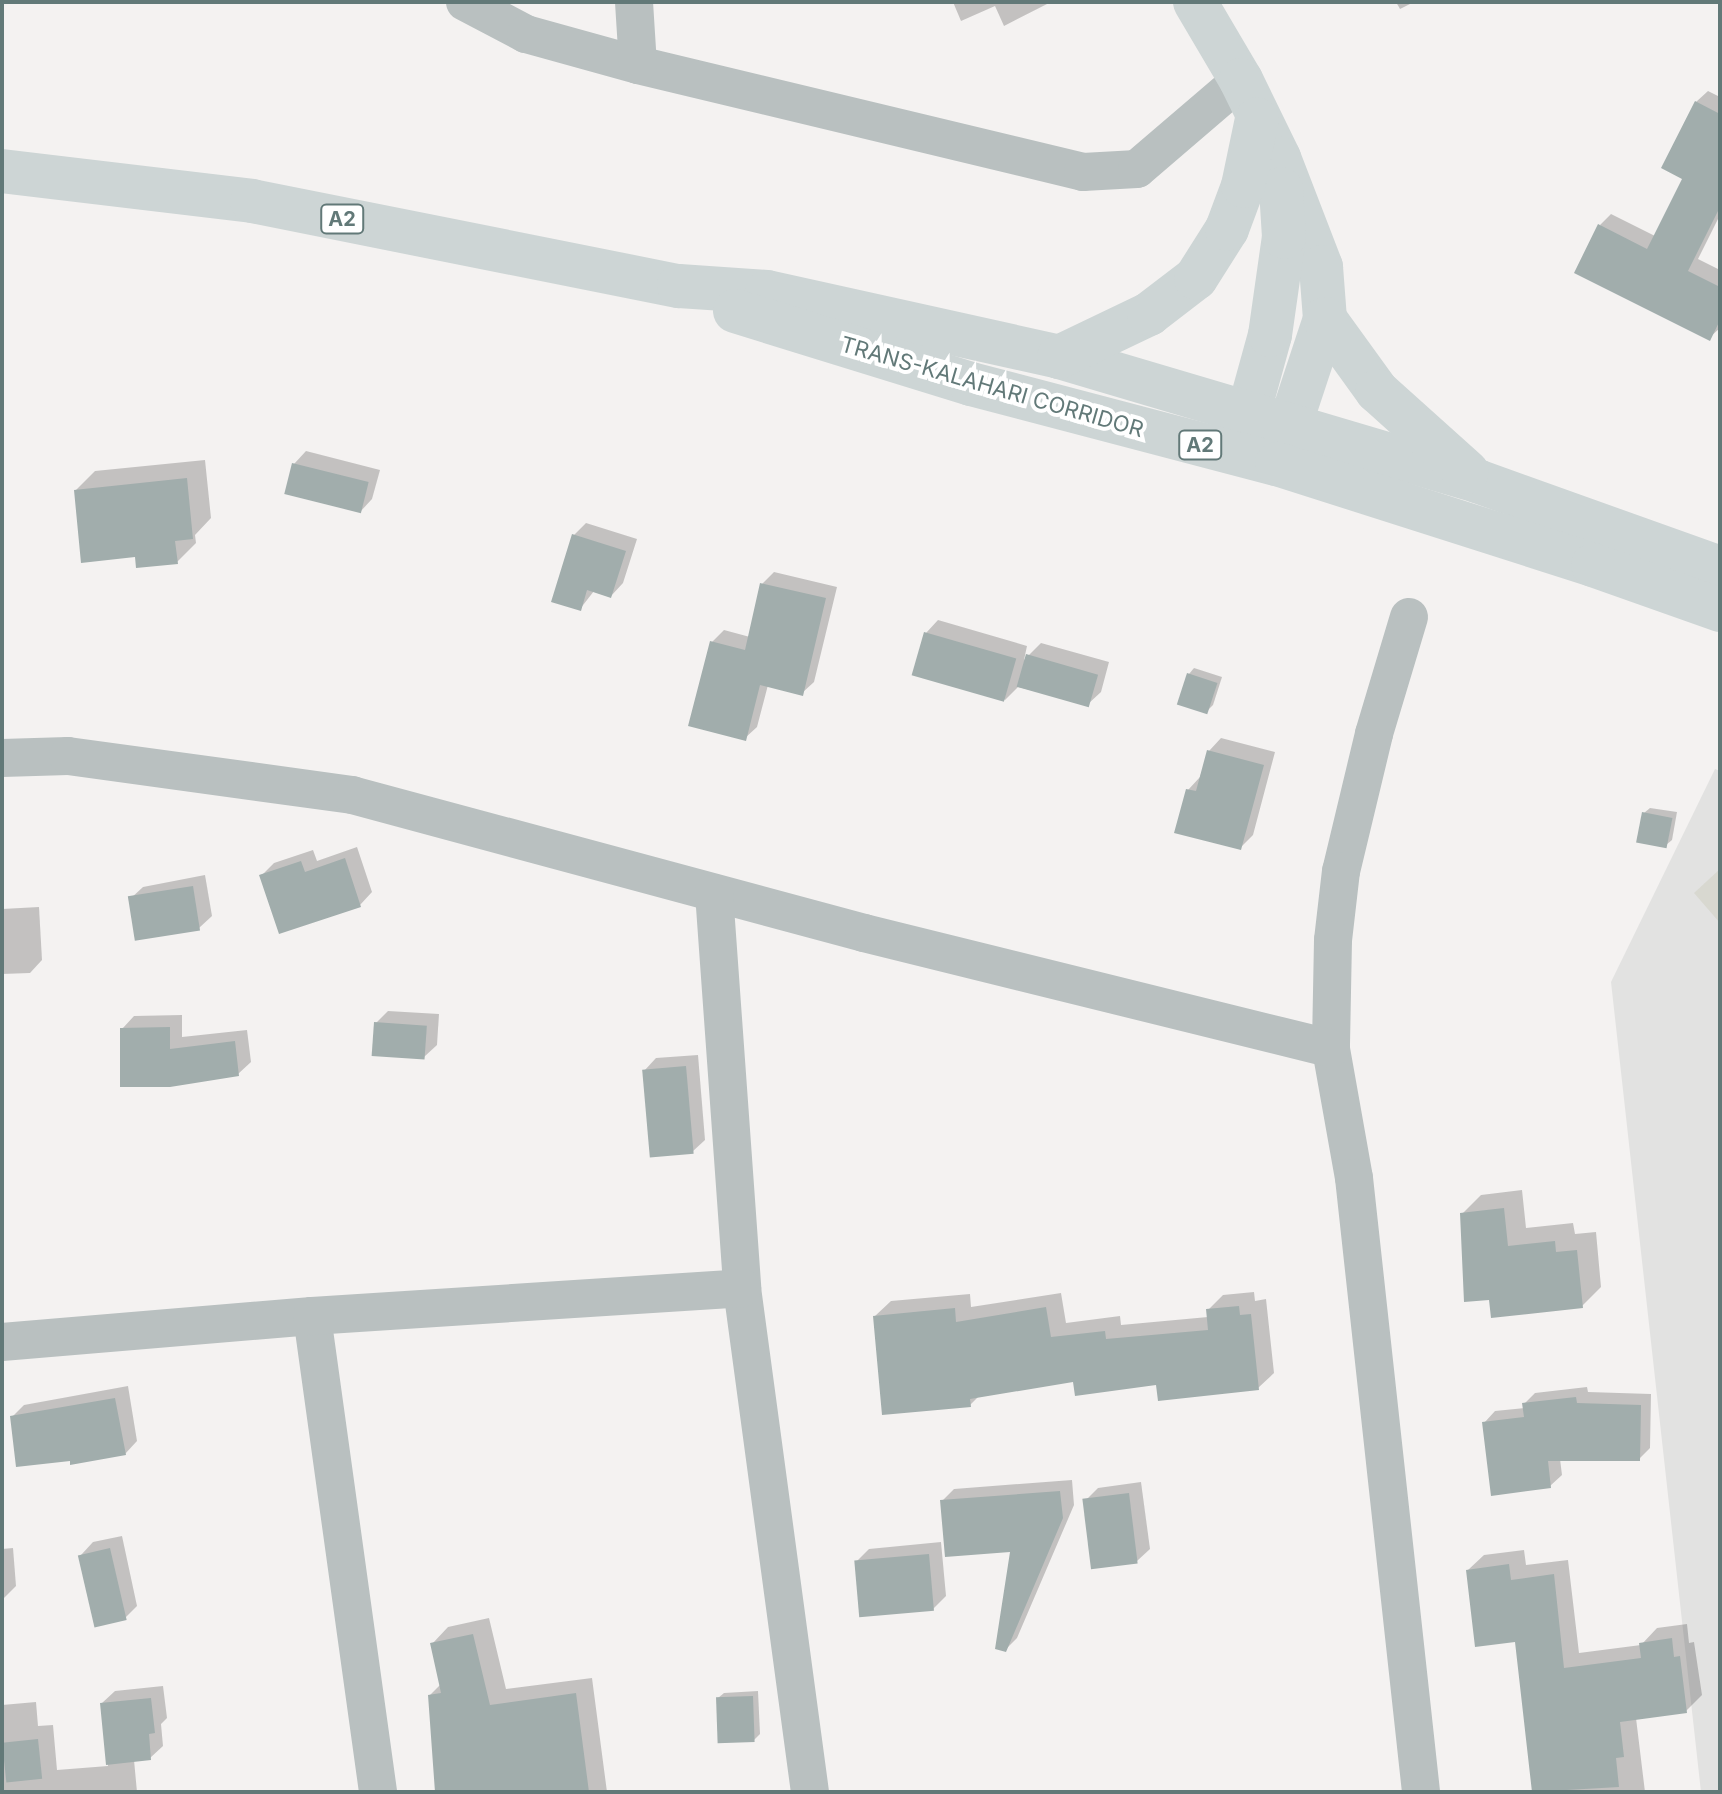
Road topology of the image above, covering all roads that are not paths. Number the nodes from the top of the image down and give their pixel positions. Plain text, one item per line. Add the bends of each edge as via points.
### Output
1 (465, 2) edge
2 (634, 2) edge
3 (1195, 2) edge
4 (638, 65) junction
5 (1249, 100) junction
6 (1279, 158) junction
7 (2, 171) edge
8 (679, 286) junction
9 (1325, 319) junction
10 (1059, 357) junction
11 (1264, 440) junction
12 (1477, 481) junction
13 (1720, 568) edge
14 (1720, 610) edge
15 (1409, 617) dead end
16 (2, 758) edge
17 (714, 893) junction
18 (1331, 1049) junction
19 (742, 1288) junction
20 (312, 1316) junction
21 (2, 1342) edge
22 (378, 1792) edge
23 (810, 1792) edge
24 (1421, 1792) edge

1 - 4 street via 526,34
2 - 4 street
3 - 5 main road
4 - 5 street via 1083,172 1137,169
5 - 6 main road
5 - 10 main road via 1243,186 1227,229 1196,278 1149,314
6 - 9 main road via 1321,267
6 - 11 main road via 1284,237 1270,335
7 - 8 main road, TRANS-KALAHARI CORRIDOR / A2 via 252,201
8 - 10 main road, TRANS-KALAHARI CORRIDOR / A2 via 767,292
8 - 11 main road, TRANS-KALAHARI CORRIDOR / A2 via 742,313 956,380
9 - 11 main road
9 - 12 main road via 1377,391
10 - 11 main road, TRANS-KALAHARI CORRIDOR / A2
11 - 12 main road, TRANS-KALAHARI CORRIDOR / A2
11 - 14 main road, TRANS-KALAHARI CORRIDOR / A2
12 - 13 main road, TRANS-KALAHARI CORRIDOR / A2
15 - 18 street via 1341,871 1333,940
16 - 17 street via 68,756 352,795
17 - 18 street
17 - 19 street
18 - 24 street via 1354,1178
19 - 20 street
19 - 23 street
20 - 21 street
20 - 22 street

